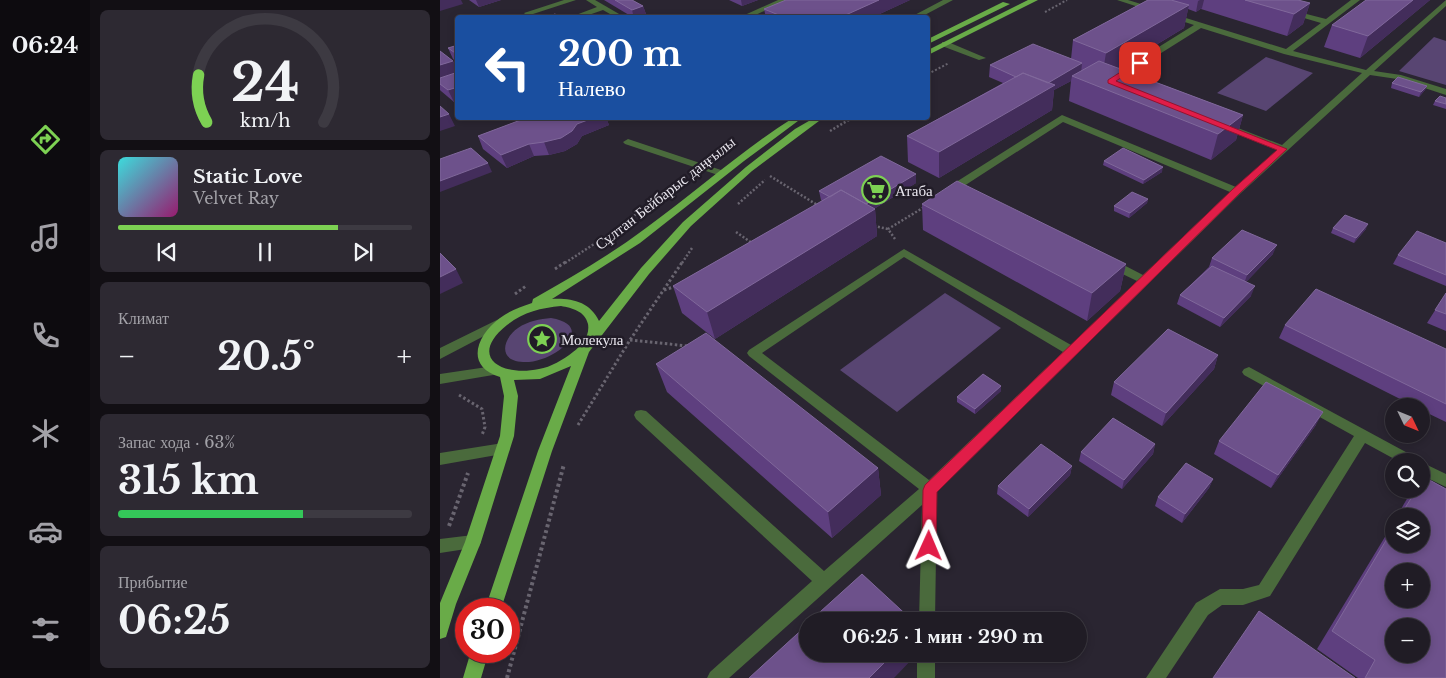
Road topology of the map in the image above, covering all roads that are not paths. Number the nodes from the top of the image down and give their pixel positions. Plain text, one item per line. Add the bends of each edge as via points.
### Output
1 (572, 0) edge
2 (590, 0) edge
3 (784, 0) edge
4 (949, 0) edge
5 (1015, 0) edge
6 (1034, 0) edge
7 (1121, 0) edge
8 (1356, 0) edge
9 (1446, 2) edge
10 (604, 7) junction
11 (1280, 8) edge
12 (530, 15) edge
13 (580, 15) edge
14 (618, 15) edge
15 (748, 15) edge
16 (918, 15) edge
17 (1327, 22) junction
18 (1200, 25) junction
19 (930, 41) edge
20 (945, 44) junction
21 (930, 52) edge
22 (1287, 52) junction
23 (982, 58) dead end
24 (1370, 73) junction
25 (1119, 85) edge
26 (1446, 92) edge
27 (795, 120) edge
28 (816, 120) edge
29 (1210, 121) edge
30 (628, 142) dead end
31 (1283, 149) junction
32 (721, 173) junction
33 (1237, 191) junction
34 (974, 195) edge
35 (1103, 260) edge
36 (1145, 281) junction
37 (526, 309) junction
38 (503, 321) junction
39 (594, 337) junction
40 (583, 351) junction
41 (1072, 351) junction
42 (440, 354) edge
43 (1249, 372) dead end
44 (500, 373) junction
45 (440, 379) edge
46 (641, 415) dead end
47 (1362, 435) junction
48 (503, 449) junction
49 (1395, 453) edge
50 (440, 459) edge
51 (1430, 473) edge
52 (1446, 482) edge
53 (930, 490) junction
54 (472, 542) junction
55 (440, 546) edge
56 (824, 581) junction
57 (497, 598) edge
58 (927, 612) edge
59 (440, 631) edge
60 (926, 662) edge
61 (476, 663) edge
62 (472, 678) edge
63 (716, 678) edge
64 (926, 678) edge
65 (1156, 678) edge

1 - 12 street via 528,13
2 - 10 street
3 - 15 street
4 - 16 street
5 - 19 main road
6 - 20 main road
7 - 18 street
8 - 17 street
9 - 24 street
10 - 13 street
10 - 14 street
11 - 17 street
17 - 22 street
18 - 22 street
18 - 25 street via 1110,81
20 - 21 main road
20 - 23 street
22 - 24 street
24 - 26 street via 1398,77
24 - 31 street
27 - 32 main road, Сұлтан Бейбарыс даңғылы
28 - 39 main road via 749,169 687,224 645,270
29 - 31 street
30 - 32 street
31 - 33 street
32 - 37 main road, Сұлтан Бейбарыс даңғылы via 606,261
33 - 34 street via 1062,118 957,186
33 - 36 street
35 - 36 street
36 - 41 street
37 - 38 main road, Сұлтан Бейбарыс даңғылы
37 - 39 main road, Сұлтан Бейбарыс даңғылы via 555,302 579,306 594,318
38 - 42 street
38 - 44 main road, Сұлтан Бейбарыс даңғылы via 485,342 483,353 486,363
39 - 40 main road
40 - 44 main road via 563,365 538,375 521,377
40 - 57 main road via 545,451
41 - 53 street
41 - 53 street via 904,252 753,353
43 - 47 street
44 - 45 street
44 - 48 main road, Сұлтан Бейбарыс даңғылы via 511,396
46 - 56 street
47 - 49 street
47 - 65 street via 1264,591 1244,598 1220,597 1202,610
48 - 50 street
48 - 54 main road, Сұлтан Бейбарыс даңғылы
51 - 52 street
53 - 56 street
53 - 58 street
54 - 55 street
54 - 59 main road, Сұлтан Бейбарыс даңғылы
56 - 63 street
60 - 64 street
61 - 62 main road

